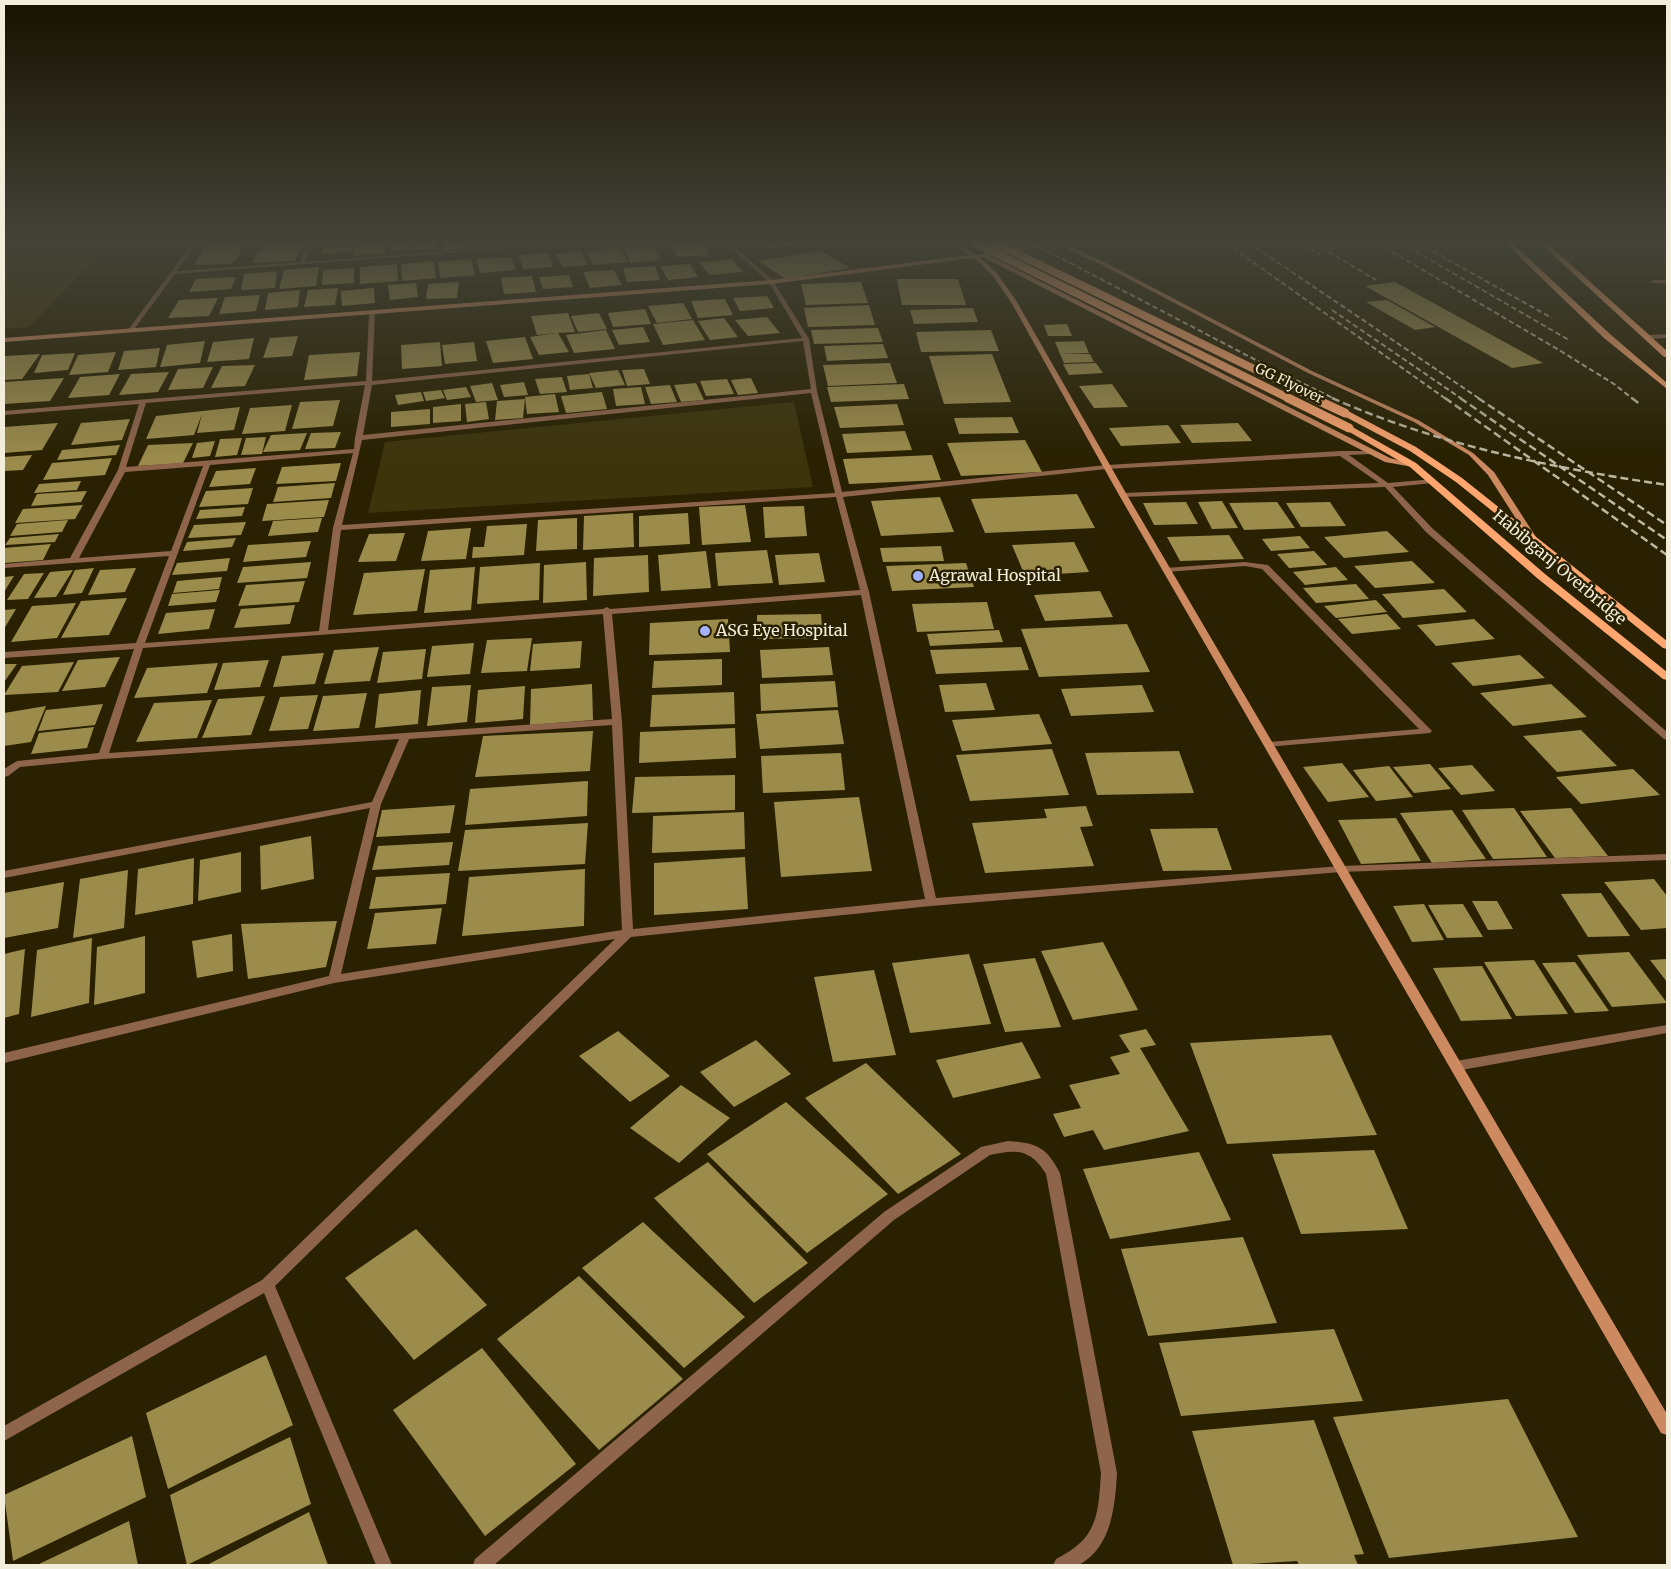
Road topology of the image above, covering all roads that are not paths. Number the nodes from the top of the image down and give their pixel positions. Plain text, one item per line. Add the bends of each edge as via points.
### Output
1 (141, 316) edge
2 (318, 316) edge
3 (372, 316) edge
4 (792, 316) edge
5 (1022, 316) edge
6 (1102, 316) edge
7 (1123, 316) edge
8 (1146, 316) edge
9 (1203, 316) edge
10 (1586, 316) edge
11 (1625, 316) edge
12 (130, 331) junction
13 (1667, 336) edge
14 (1648, 337) junction
15 (806, 339) junction
16 (4, 340) edge
17 (1667, 355) edge
18 (369, 383) junction
19 (1667, 387) edge
20 (814, 391) junction
21 (143, 403) junction
22 (4, 414) edge
23 (358, 438) junction
24 (357, 450) junction
25 (1371, 452) junction
26 (1341, 454) junction
27 (208, 462) junction
28 (1413, 465) junction
29 (1107, 467) junction
30 (122, 470) junction
31 (1432, 481) junction
32 (1387, 485) junction
33 (1477, 493) joint
34 (839, 495) junction
35 (1123, 495) junction
36 (337, 528) junction
37 (1532, 537) junction
38 (173, 554) junction
39 (73, 561) junction
40 (4, 566) edge
41 (1166, 570) junction
42 (865, 592) junction
43 (607, 610) junction
44 (323, 633) junction
45 (139, 646) junction
46 (1667, 646) edge
47 (4, 655) edge
48 (1667, 677) edge
49 (617, 722) junction
50 (405, 736) junction
51 (1667, 737) edge
52 (1269, 745) junction
53 (103, 756) junction
54 (4, 774) edge
55 (376, 804) junction
56 (1667, 857) edge
57 (1341, 869) junction
58 (4, 874) edge
59 (931, 902) junction
60 (628, 933) junction
61 (334, 980) junction
62 (1667, 1029) edge
63 (4, 1058) edge
64 (1456, 1066) junction
65 (267, 1284) junction
66 (1667, 1428) edge
67 (4, 1434) edge
68 (384, 1565) edge
69 (481, 1565) edge
70 (1062, 1565) edge

1 - 12 street
2 - 12 street
3 - 18 street
4 - 15 street
5 - 29 street
6 - 25 street
7 - 28 main road, GG Flyover, bridge via 1349,428
8 - 33 main road, GG Flyover, bridge via 1413,449
9 - 37 street via 1310,372 1416,421 1471,454 1491,474
10 - 19 main road
11 - 14 main road
12 - 16 street
13 - 14 street
14 - 17 main road
15 - 18 street
15 - 20 street
18 - 21 street
18 - 23 street
20 - 23 street
20 - 34 street
21 - 22 street
21 - 30 street
23 - 24 street
24 - 27 street
24 - 36 street
25 - 26 street
25 - 28 street via 1388,460
26 - 29 street
26 - 32 street
27 - 30 street
27 - 38 street
28 - 31 main road, Habibganj Overbridge
29 - 34 street
29 - 35 street
30 - 39 street
31 - 32 street
31 - 48 main road, Habibganj Overbridge
32 - 35 street
32 - 51 street via 1428,530
33 - 37 main road, Habibganj Overbridge
34 - 36 street
34 - 42 street
35 - 41 street
36 - 44 street
37 - 46 main road, Habibganj Overbridge
38 - 39 street
38 - 45 street
39 - 40 street
41 - 52 street
41 - 52 street via 1245,564 1265,567 1427,731
42 - 43 street
42 - 59 street
43 - 44 street
43 - 49 street
44 - 45 street
45 - 47 street
45 - 53 street
49 - 50 street
49 - 60 street
50 - 53 street
50 - 55 street
52 - 57 street
53 - 54 street via 17,764
55 - 58 street
55 - 61 street
56 - 57 street
57 - 59 street
57 - 64 street
59 - 60 street
60 - 61 street
60 - 65 street
61 - 63 street
62 - 64 street
64 - 66 street
65 - 67 street
65 - 68 street
69 - 70 street via 889,1216 986,1152 1008,1146 1028,1148 1044,1158 1053,1173 1109,1473 1106,1515 1094,1541 1078,1559

